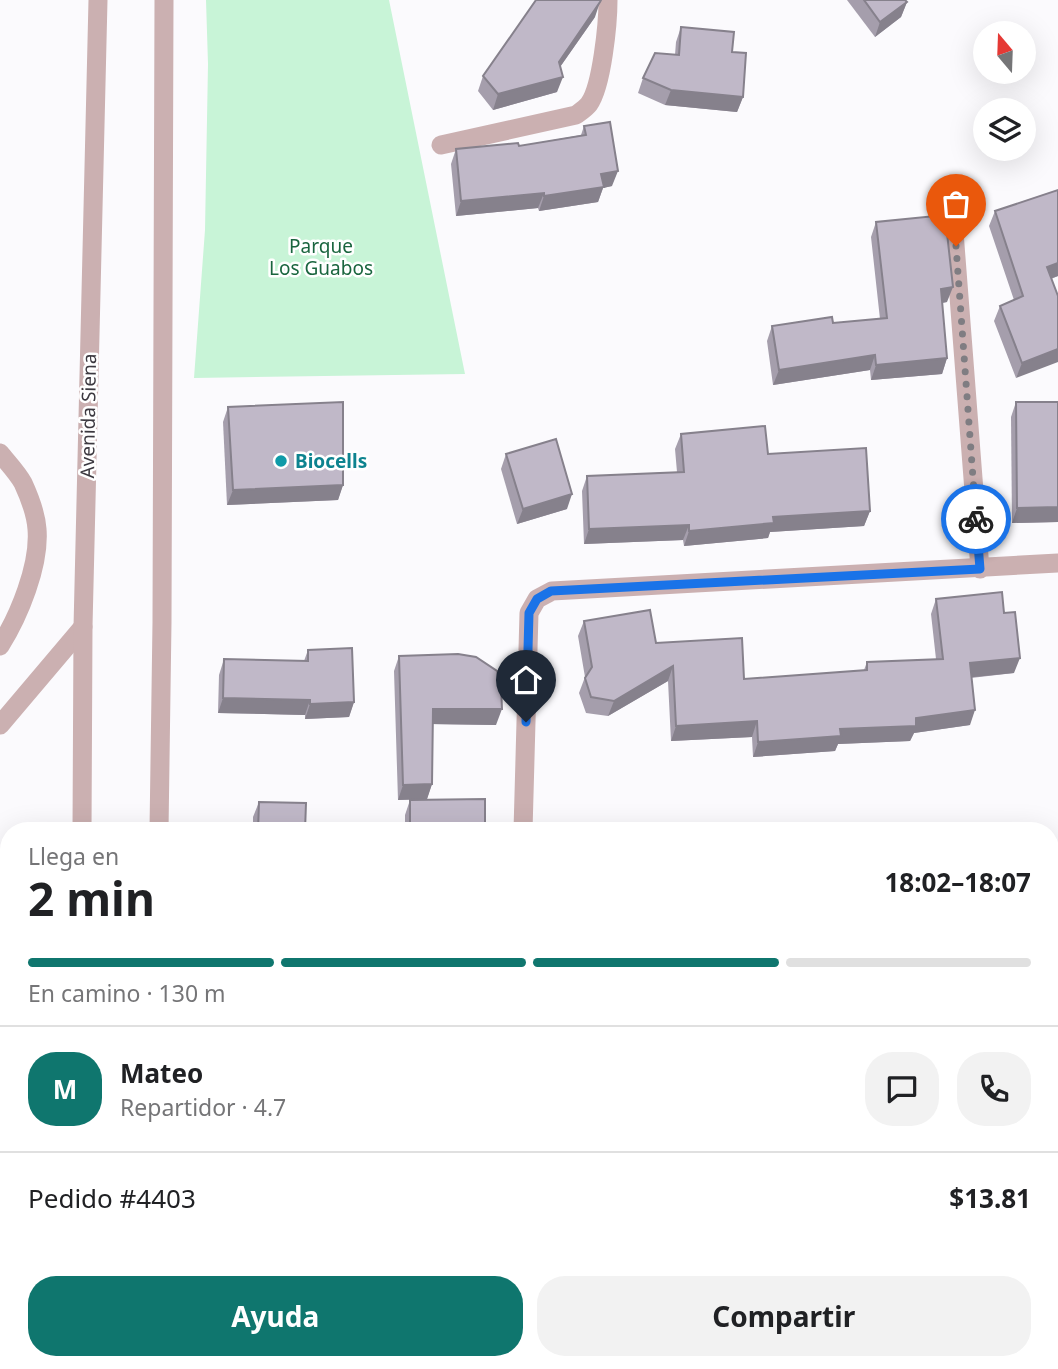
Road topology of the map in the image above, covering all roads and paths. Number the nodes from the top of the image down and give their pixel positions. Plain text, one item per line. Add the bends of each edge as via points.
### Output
1 (98, 0) edge
2 (164, 0) edge
3 (608, 0) edge
4 (441, 145) dead end
5 (953, 219) dead end
6 (0, 453) edge
7 (1058, 563) edge
8 (980, 569) junction
9 (83, 626) junction
10 (0, 646) edge
11 (0, 725) edge
12 (82, 822) edge
13 (159, 822) edge
14 (523, 822) edge

1 - 9 street, Avenida Siena
2 - 13 street
3 - 4 street via 597,83 589,103 576,115
5 - 8 street
6 - 10 street via 23,484 37,537 24,599
7 - 8 street
8 - 14 street via 551,591 537,599 529,613
9 - 11 street
9 - 12 street, Avenida Siena

